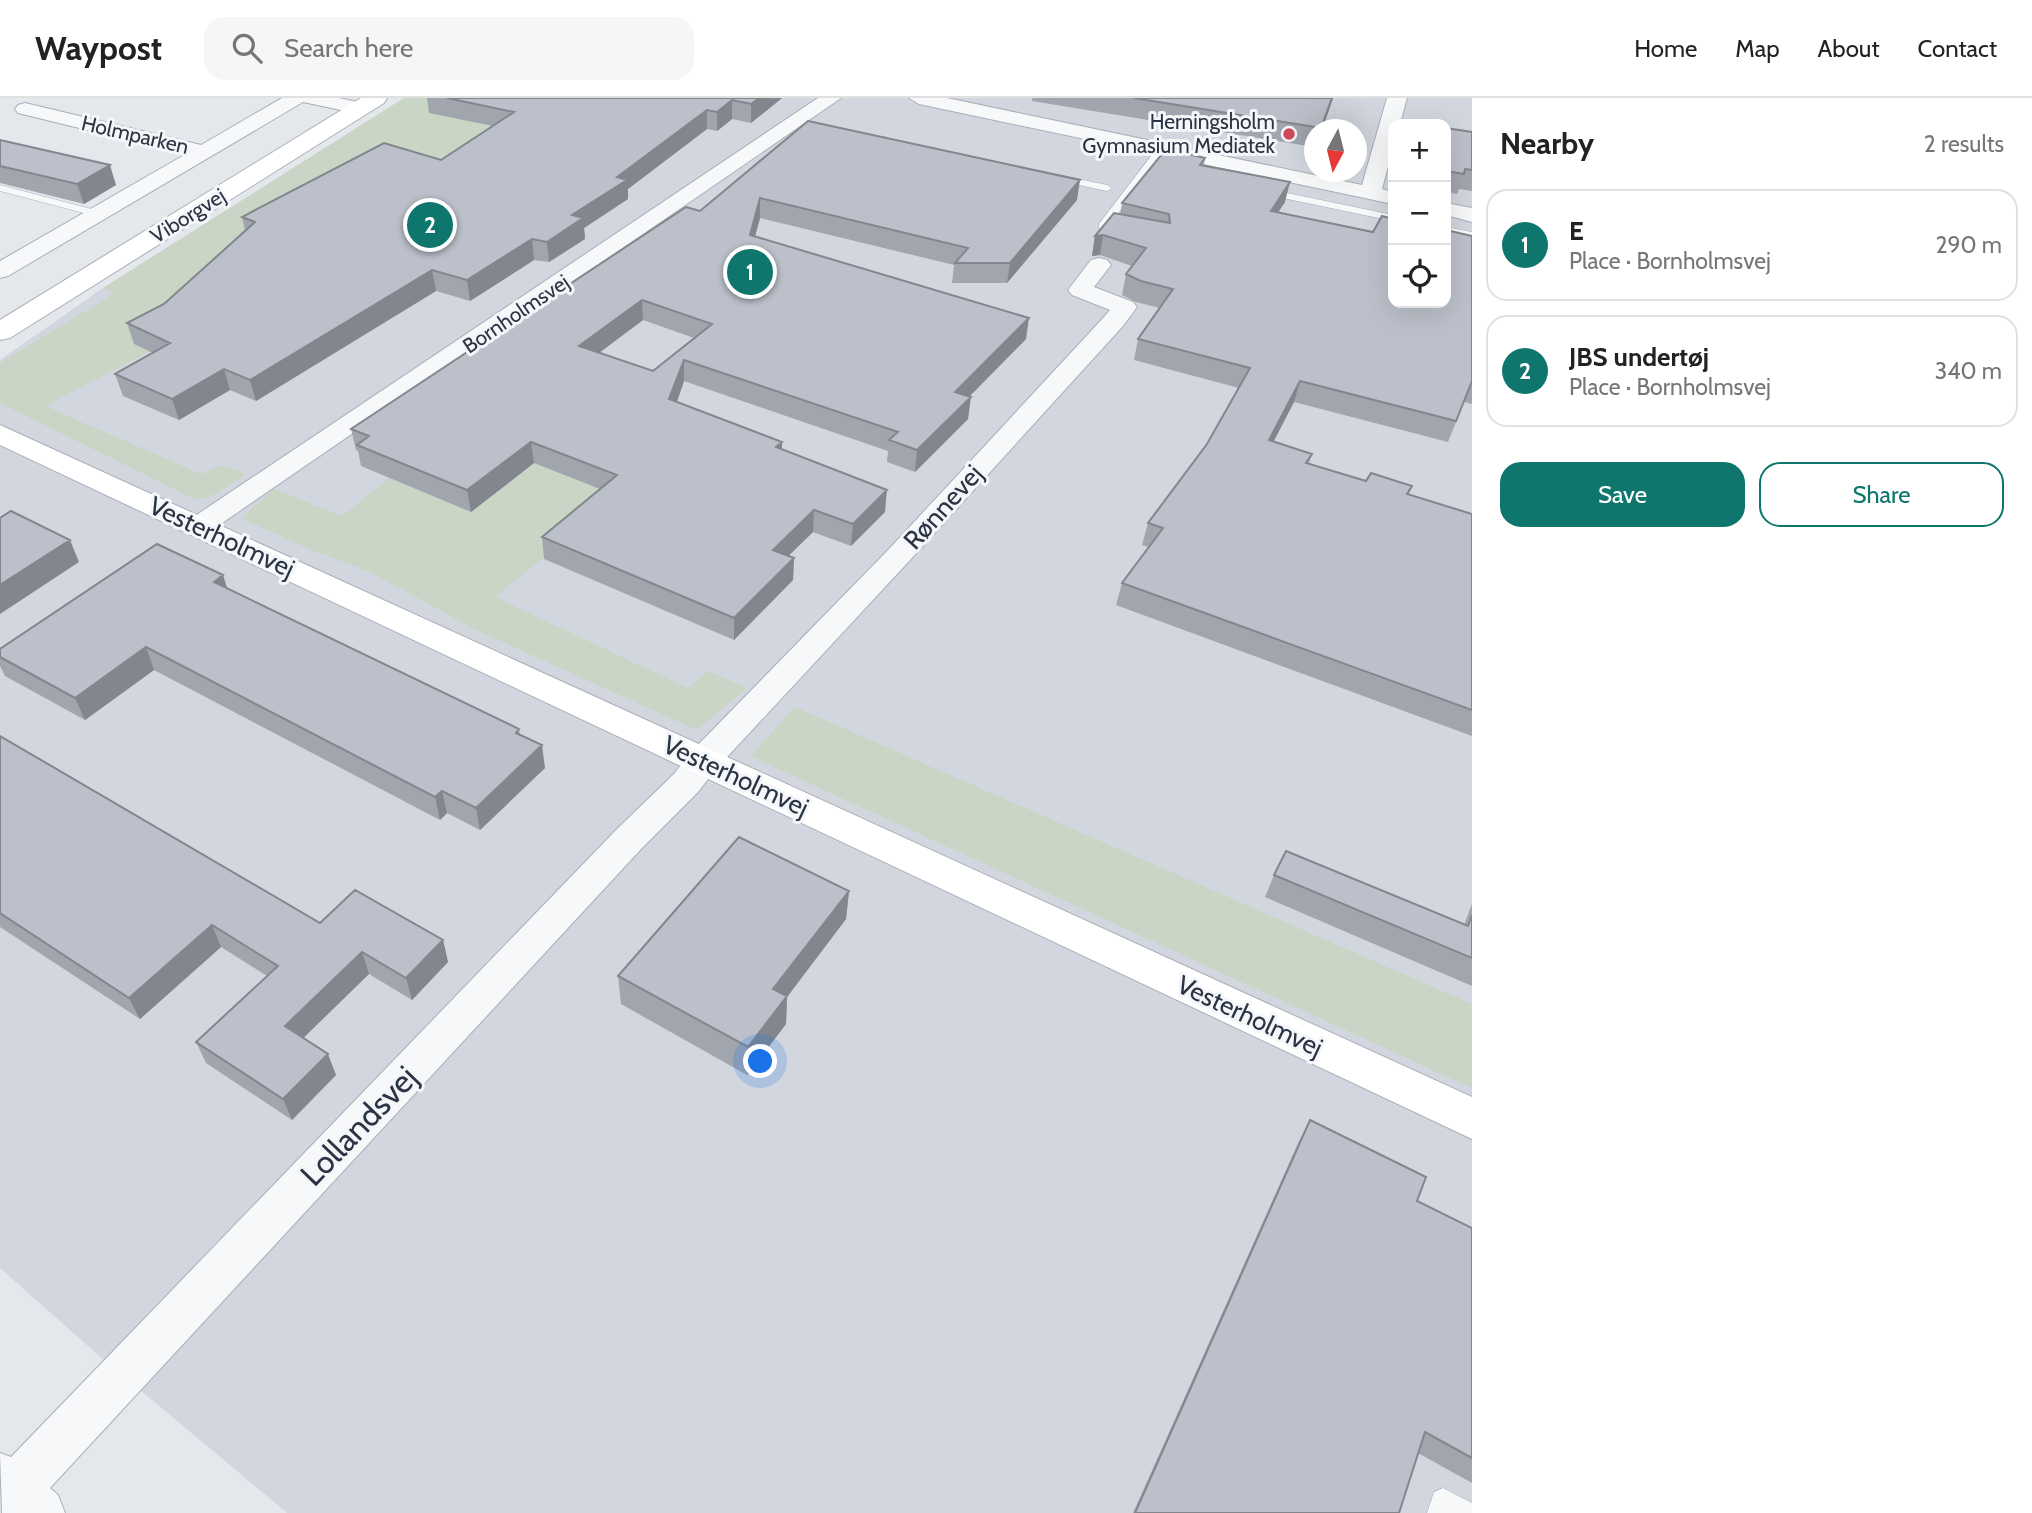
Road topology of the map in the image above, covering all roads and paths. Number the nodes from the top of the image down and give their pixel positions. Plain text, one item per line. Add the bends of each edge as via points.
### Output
1 (296, 98) edge
2 (310, 98) edge
3 (831, 98) edge
4 (919, 98) edge
5 (1397, 98) edge
6 (368, 103) edge
7 (25, 109) dead end
8 (1162, 149) junction
9 (204, 152) junction
10 (1041, 174) edge
11 (0, 188) edge
12 (1107, 188) dead end
13 (1254, 189) edge
14 (1388, 199) edge
15 (1366, 202) junction
16 (1451, 210) edge
17 (99, 214) junction
18 (1388, 215) edge
19 (1472, 215) edge
20 (1451, 231) edge
21 (1137, 234) edge
22 (1472, 235) edge
23 (1099, 265) dead end
24 (0, 271) edge
25 (0, 332) edge
26 (0, 434) edge
27 (199, 526) junction
28 (703, 761) junction
29 (1472, 1119) edge
30 (18, 1494) edge
31 (1440, 1513) edge
32 (1466, 1513) edge

1 - 9 street, Holmparken
2 - 6 street
3 - 27 street, Bornholmsvej
4 - 8 street
5 - 15 street
6 - 25 street, Viborgvej
7 - 9 street, Holmparken
8 - 15 street
8 - 21 lane via 1103,226
9 - 17 street, Holmparken
10 - 12 lane
11 - 17 lane
13 - 15 lane
14 - 15 street
15 - 18 lane
16 - 19 street
17 - 24 street, Holmparken
20 - 22 lane
23 - 28 street, Rønnevej via 1080,290 1125,307
26 - 27 street, Vesterholmvej
27 - 28 street, Vesterholmvej
28 - 29 street, Vesterholmvej
28 - 30 street, Lollandsvej
31 - 32 lane via 1443,1500

